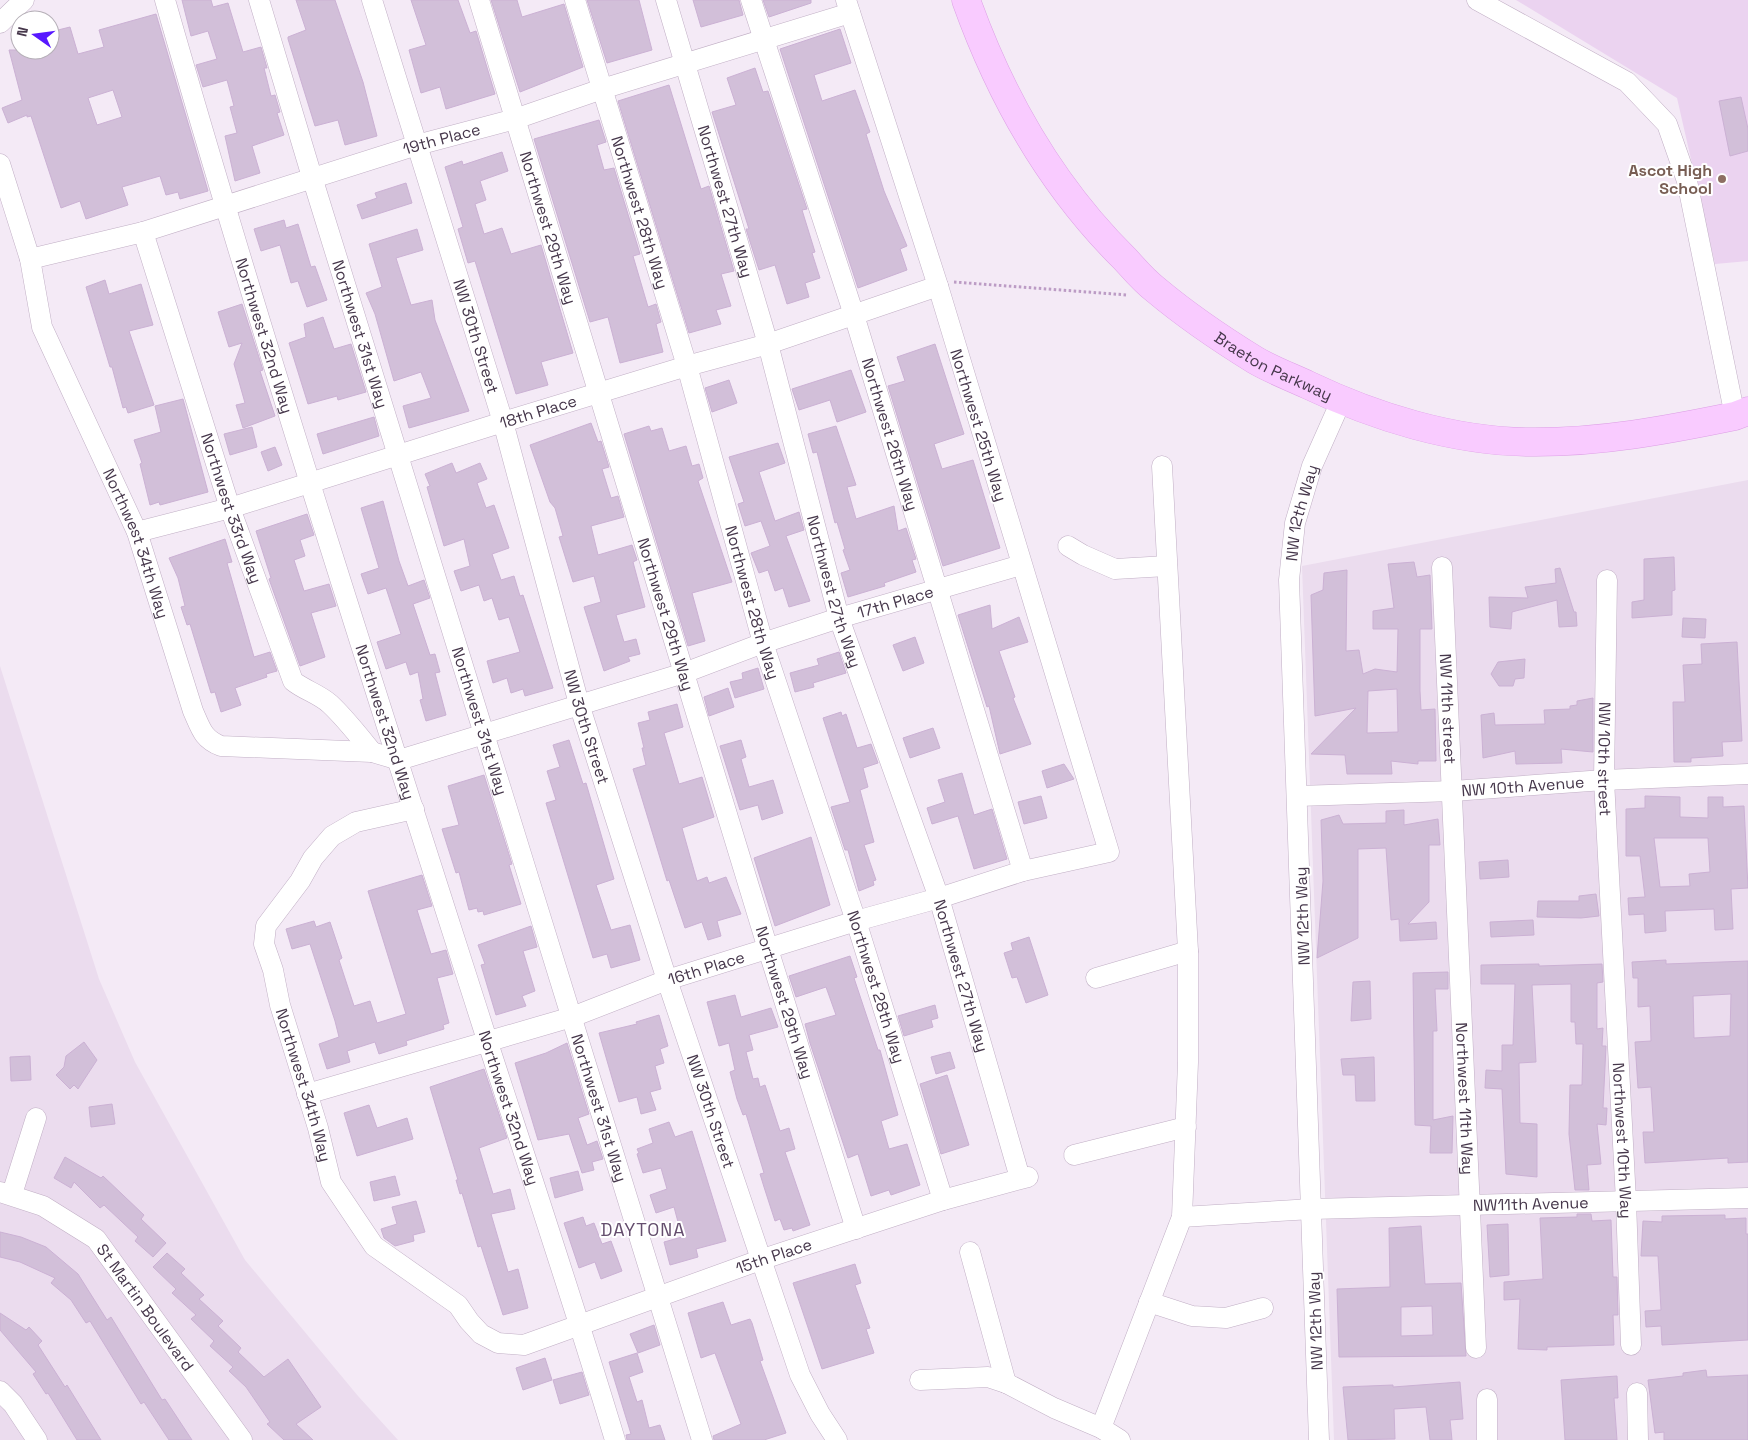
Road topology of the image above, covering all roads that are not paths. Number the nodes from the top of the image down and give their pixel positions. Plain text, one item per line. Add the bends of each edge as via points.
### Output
1 (24, 0) edge
2 (165, 0) edge
3 (259, 0) edge
4 (372, 0) edge
5 (479, 0) edge
6 (575, 0) edge
7 (666, 0) edge
8 (751, 0) edge
9 (966, 0) edge
10 (1477, 0) edge
11 (848, 6) edge
12 (0, 23) edge
13 (763, 39) junction
14 (684, 64) junction
15 (602, 89) junction
16 (515, 119) junction
17 (417, 145) junction
18 (0, 164) edge
19 (312, 177) junction
20 (224, 205) junction
21 (143, 232) junction
22 (30, 259) junction
23 (938, 286) junction
24 (854, 315) junction
25 (768, 344) junction
26 (687, 366) junction
27 (599, 394) junction
28 (1341, 401) junction
29 (1742, 414) edge
30 (503, 422) junction
31 (398, 456) junction
32 (1162, 466) dead end
33 (311, 482) junction
34 (230, 508) junction
35 (137, 532) junction
36 (1068, 546) dead end
37 (1021, 565) junction
38 (1167, 566) junction
39 (1442, 567) dead end
40 (1607, 580) dead end
41 (937, 589) junction
42 (839, 618) junction
43 (762, 643) junction
44 (684, 674) junction
45 (579, 704) junction
46 (484, 734) junction
47 (372, 752) junction
48 (399, 760) junction
49 (1748, 774) edge
50 (1604, 780) junction
51 (1453, 791) junction
52 (1298, 796) junction
53 (414, 809) junction
54 (1109, 852) joint
55 (1023, 871) junction
56 (939, 898) junction
57 (856, 921) junction
58 (1613, 937) joint
59 (1458, 940) joint
60 (768, 949) junction
61 (1188, 951) junction
62 (1096, 978) dead end
63 (666, 980) junction
64 (572, 1017) junction
65 (488, 1043) junction
66 (307, 1094) junction
67 (36, 1118) dead end
68 (1186, 1127) junction
69 (1074, 1155) dead end
70 (1024, 1177) joint
71 (6, 1193) edge
72 (1748, 1198) edge
73 (943, 1200) junction
74 (1626, 1201) junction
75 (1468, 1206) junction
76 (1312, 1209) junction
77 (1182, 1217) junction
78 (856, 1229) junction
79 (970, 1252) dead end
80 (763, 1259) junction
81 (658, 1296) junction
82 (1149, 1302) junction
83 (1263, 1308) dead end
84 (580, 1324) junction
85 (524, 1345) joint
86 (1631, 1345) dead end
87 (1476, 1348) dead end
88 (920, 1380) dead end
89 (1006, 1383) junction
90 (0, 1391) edge
91 (1637, 1393) dead end
92 (1486, 1399) dead end
93 (1101, 1428) junction
94 (37, 1440) edge
95 (242, 1440) edge
96 (615, 1440) edge
97 (702, 1440) edge
98 (838, 1440) edge
99 (1120, 1440) edge
100 (1320, 1440) edge
101 (1487, 1440) edge
102 (1638, 1440) edge

1 - 12 street
2 - 20 street, Northwest 32nd Way
3 - 19 street, Northwest 31st Way
4 - 17 street, NW 30th Street
5 - 16 street, Northwest 29th Way
6 - 15 street, Northwest 28th Way
7 - 14 street, Northwest 27th Way
8 - 13 street, Northwest 26th Way
9 - 28 street, Braeton Parkway via 983,49 1008,102 1042,157 1093,227 1160,294 1257,361
10 - 29 street via 1627,82 1667,124 1686,181
11 - 13 street, 19th Place
11 - 23 street, Northwest 25th Way
13 - 14 street, 19th Place
13 - 24 street, Northwest 26th Way
14 - 15 street, 19th Place
14 - 25 street, Northwest 27th Way
15 - 16 street, 19th Place
15 - 26 street, Northwest 28th Way
16 - 17 street, 19th Place
16 - 27 street, Northwest 29th Way
17 - 19 street, 19th Place
17 - 30 street, NW 30th Street
18 - 22 street, Northwest 34th Way
19 - 20 street, 19th Place
19 - 31 street, Northwest 31st Way
20 - 21 street, 19th Place
20 - 33 street, Northwest 32nd Way
21 - 22 street, 19th Place
21 - 34 street, Northwest 33rd Way
22 - 35 street, Northwest 34th Way via 42,327
23 - 24 street, 18th Place
23 - 37 street, Northwest 25th Way
24 - 25 street, 18th Place
24 - 41 street, Northwest 26th Way
25 - 26 street, 18th Place
25 - 42 street, Northwest 27th Way
26 - 27 street, 18th Place
26 - 43 street, Northwest 28th Way
27 - 30 street, 18th Place
27 - 44 street, Northwest 29th Way
28 - 29 street, Braeton Parkway via 1410,423 1468,436 1526,442 1583,441 1649,434
28 - 52 street, NW 12th Way via 1312,466 1295,523 1290,570
30 - 31 street, 18th Place
30 - 45 street, NW 30th Street
31 - 33 street, 18th Place
31 - 46 street, Northwest 31st Way
32 - 38 street
33 - 34 street, 18th Place
33 - 48 street, Northwest 32nd Way
34 - 35 street, 18th Place
34 - 47 street, Northwest 33rd Way via 293,681 330,704
35 - 47 street, Northwest 34th Way via 193,711 210,742 237,748
36 - 38 street via 1115,569
37 - 41 street, 17th Place
37 - 54 street, Northwest 25th Way
38 - 61 street
39 - 51 street, NW 11th street
40 - 50 street, NW 10th street
41 - 42 street, 17th Place
41 - 55 street, Northwest 26th Way
42 - 43 street, 17th Place
42 - 56 street, Northwest 27th Way
43 - 44 street, 17th Place
43 - 57 street, Northwest 28th Way
44 - 45 street, 17th Place
44 - 60 street, Northwest 29th Way
45 - 46 street, 17th Place
45 - 63 street, NW 30th Street
46 - 48 street, 17th Place
46 - 64 street, Northwest 31st Way
47 - 48 street, Northwest 34th Way
48 - 53 street, Northwest 32nd Way
49 - 50 street, NW 10th Avenue
50 - 51 street, NW 10th Avenue
50 - 58 street, NW 10th street
51 - 52 street, NW 10th Avenue
51 - 59 street, NW 11th street
52 - 76 street, NW 12th Way
53 - 65 street, Northwest 32nd Way
53 - 66 street, Northwest 34th Way via 356,822 332,836 266,926 264,944
54 - 55 street, 16th Place
55 - 56 street, 16th Place
56 - 57 street, 16th Place
56 - 70 street, Northwest 27th Way
57 - 60 street, 16th Place
57 - 73 street, Northwest 28th Way
58 - 74 street, Northwest 10th Way
59 - 75 street, Northwest 11th Way
60 - 63 street, 16th Place
60 - 78 street, Northwest 29th Way
61 - 62 street
61 - 68 street
63 - 64 street, 16th Place
63 - 80 street, NW 30th Street
64 - 65 street, 16th Place
64 - 81 street, Northwest 31st Way
65 - 66 street, 16th Place
65 - 84 street, Northwest 32nd Way
66 - 85 street, Northwest 34th Way via 331,1182 374,1246 458,1305 481,1334 498,1342
67 - 71 street
68 - 69 street
68 - 77 street
70 - 73 street, 15th Place
71 - 95 street, St Martin Boulevard via 44,1206 96,1239
72 - 74 street, NW11th Avenue
73 - 78 street, 15th Place
74 - 75 street, NW11th Avenue
74 - 86 street, Northwest 10th Way
75 - 76 street, NW11th Avenue
75 - 87 street, Northwest 11th Way
76 - 77 street, NW11th Avenue
76 - 100 street, NW 12th Way
77 - 82 street
78 - 80 street, 15th Place
79 - 89 street
80 - 81 street, 15th Place
80 - 98 street, NW 30th Street via 800,1375
81 - 84 street, 15th Place
81 - 97 street, Northwest 31st Way
82 - 83 street via 1192,1316 1226,1318
82 - 93 street
84 - 85 street, 15th Place
84 - 96 street, Northwest 32nd Way
88 - 89 street via 988,1377
89 - 93 street
90 - 94 street via 13,1404
91 - 102 street
92 - 101 street
93 - 99 street

